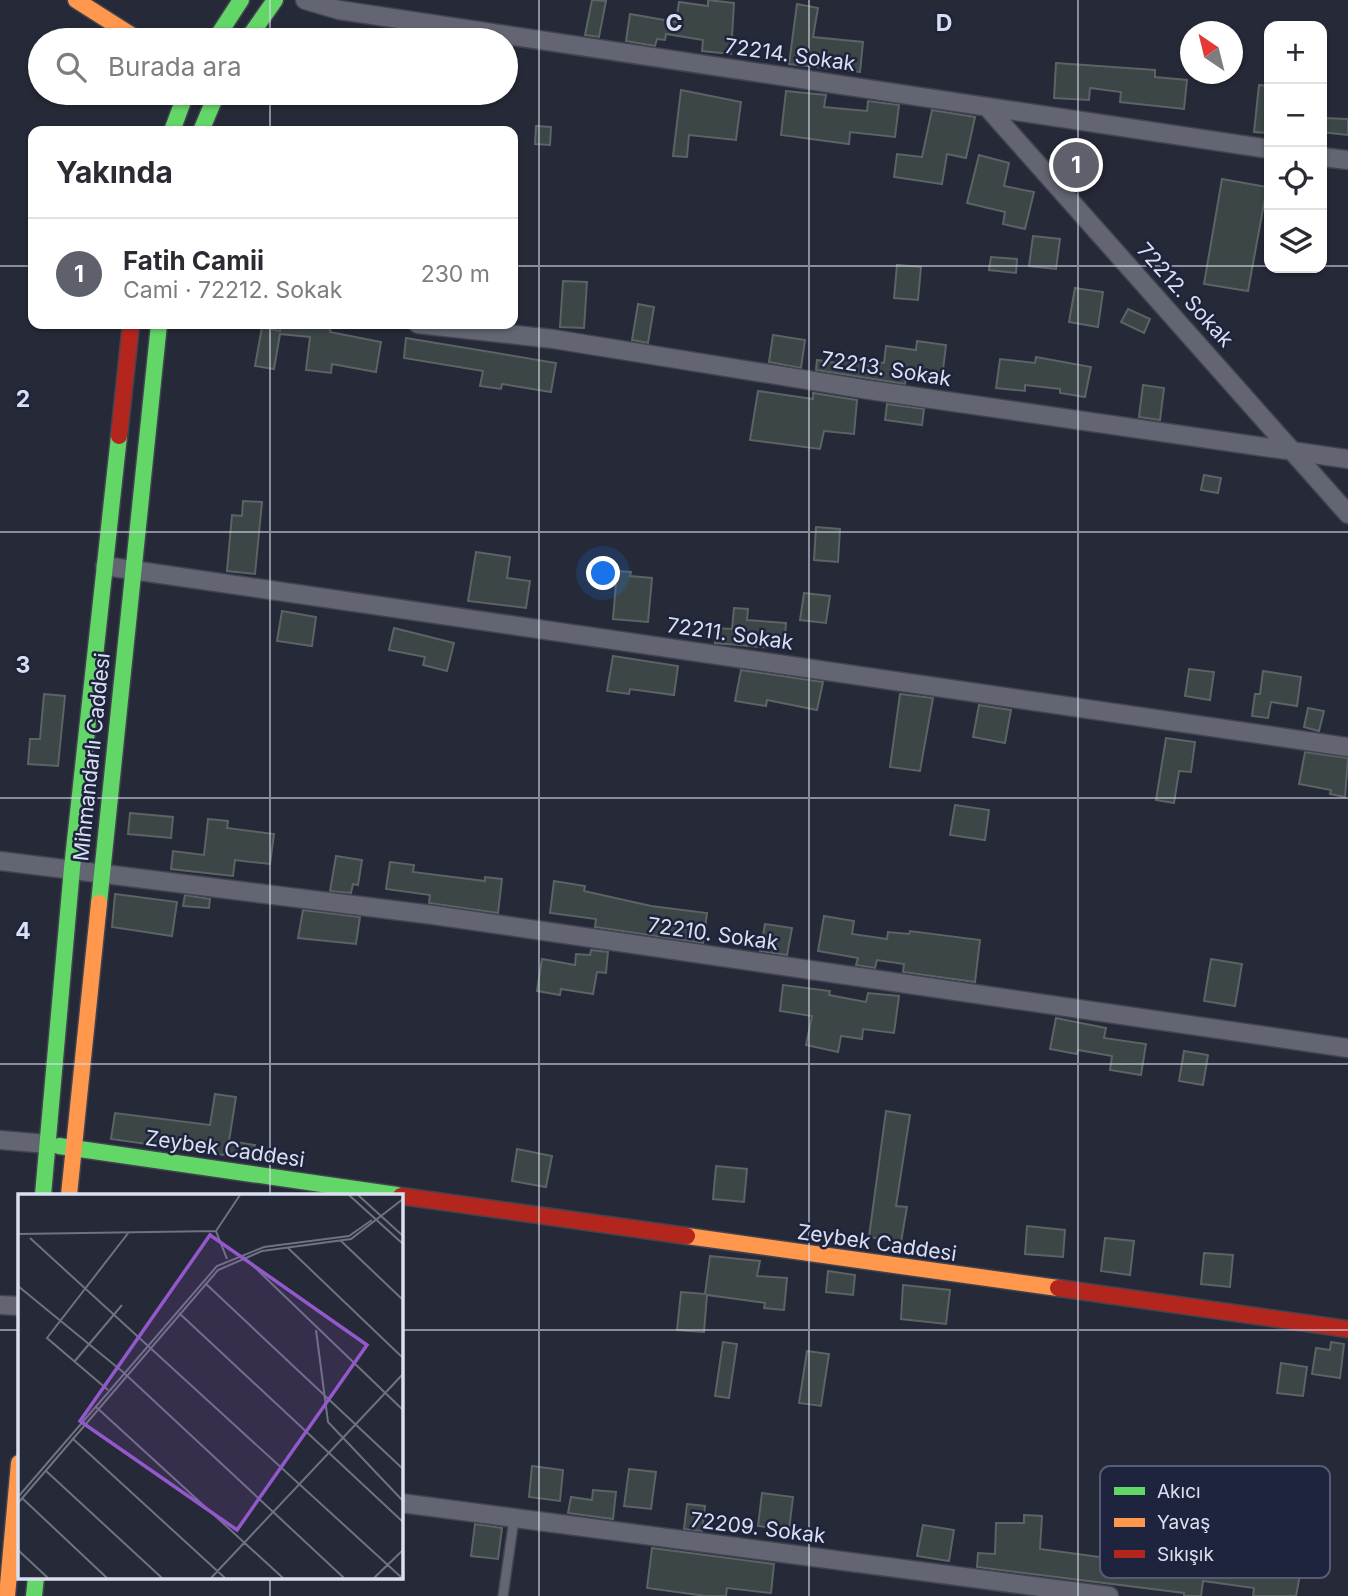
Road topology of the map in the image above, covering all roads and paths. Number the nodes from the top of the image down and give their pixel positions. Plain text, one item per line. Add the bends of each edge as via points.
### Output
1 (76, 0) edge
2 (241, 0) edge
3 (275, 0) edge
4 (305, 0) edge
5 (120, 28) edge
6 (223, 28) edge
7 (255, 28) edge
8 (459, 28) edge
9 (518, 37) edge
10 (182, 105) edge
11 (212, 105) edge
12 (987, 107) junction
13 (174, 126) edge
14 (203, 126) edge
15 (1264, 148) edge
16 (1327, 157) edge
17 (1348, 160) edge
18 (130, 329) edge
19 (158, 329) edge
20 (463, 329) edge
21 (1293, 451) junction
22 (1348, 459) edge
23 (1348, 514) edge
24 (105, 566) junction
25 (132, 570) junction
26 (1348, 747) edge
27 (0, 862) edge
28 (72, 868) junction
29 (101, 872) junction
30 (1348, 1048) edge
31 (0, 1140) edge
32 (48, 1144) junction
33 (73, 1148) junction
34 (43, 1194) edge
35 (69, 1194) edge
36 (385, 1194) edge
37 (402, 1196) edge
38 (0, 1305) edge
39 (18, 1307) edge
40 (1348, 1329) edge
41 (18, 1475) edge
42 (402, 1503) edge
43 (514, 1519) junction
44 (36, 1578) edge
45 (8, 1596) edge
46 (34, 1596) edge
47 (503, 1596) edge
48 (1109, 1596) edge

1 - 5 street
2 - 6 street
3 - 7 street
4 - 8 street, 72214. Sokak via 339,10
9 - 12 street, 72214. Sokak
10 - 13 street
11 - 14 street
12 - 15 street, 72214. Sokak
12 - 21 street, 72212. Sokak
16 - 17 street
18 - 24 street, Mihmandarlı Caddesi
19 - 25 street, Mihmandarlı Caddesi
20 - 21 street, 72213. Sokak
21 - 22 street, 72213. Sokak
21 - 23 street, 72212. Sokak
24 - 25 street, 72211. Sokak
24 - 28 street, Mihmandarlı Caddesi
25 - 26 street, 72211. Sokak
25 - 29 street, Mihmandarlı Caddesi
27 - 28 street, 72210. Sokak
28 - 29 street, 72210. Sokak
28 - 32 street, Mihmandarlı Caddesi
29 - 30 street, 72210. Sokak via 433,915
29 - 33 street, Mihmandarlı Caddesi
31 - 32 street
32 - 33 street, Zeybek Caddesi
32 - 34 street, Mihmandarlı Caddesi
33 - 35 street, Mihmandarlı Caddesi
33 - 36 street, Zeybek Caddesi
37 - 40 street, Zeybek Caddesi
38 - 39 street
41 - 45 street
42 - 43 street, 72209. Sokak
43 - 47 lane
43 - 48 street, 72209. Sokak
44 - 46 street

